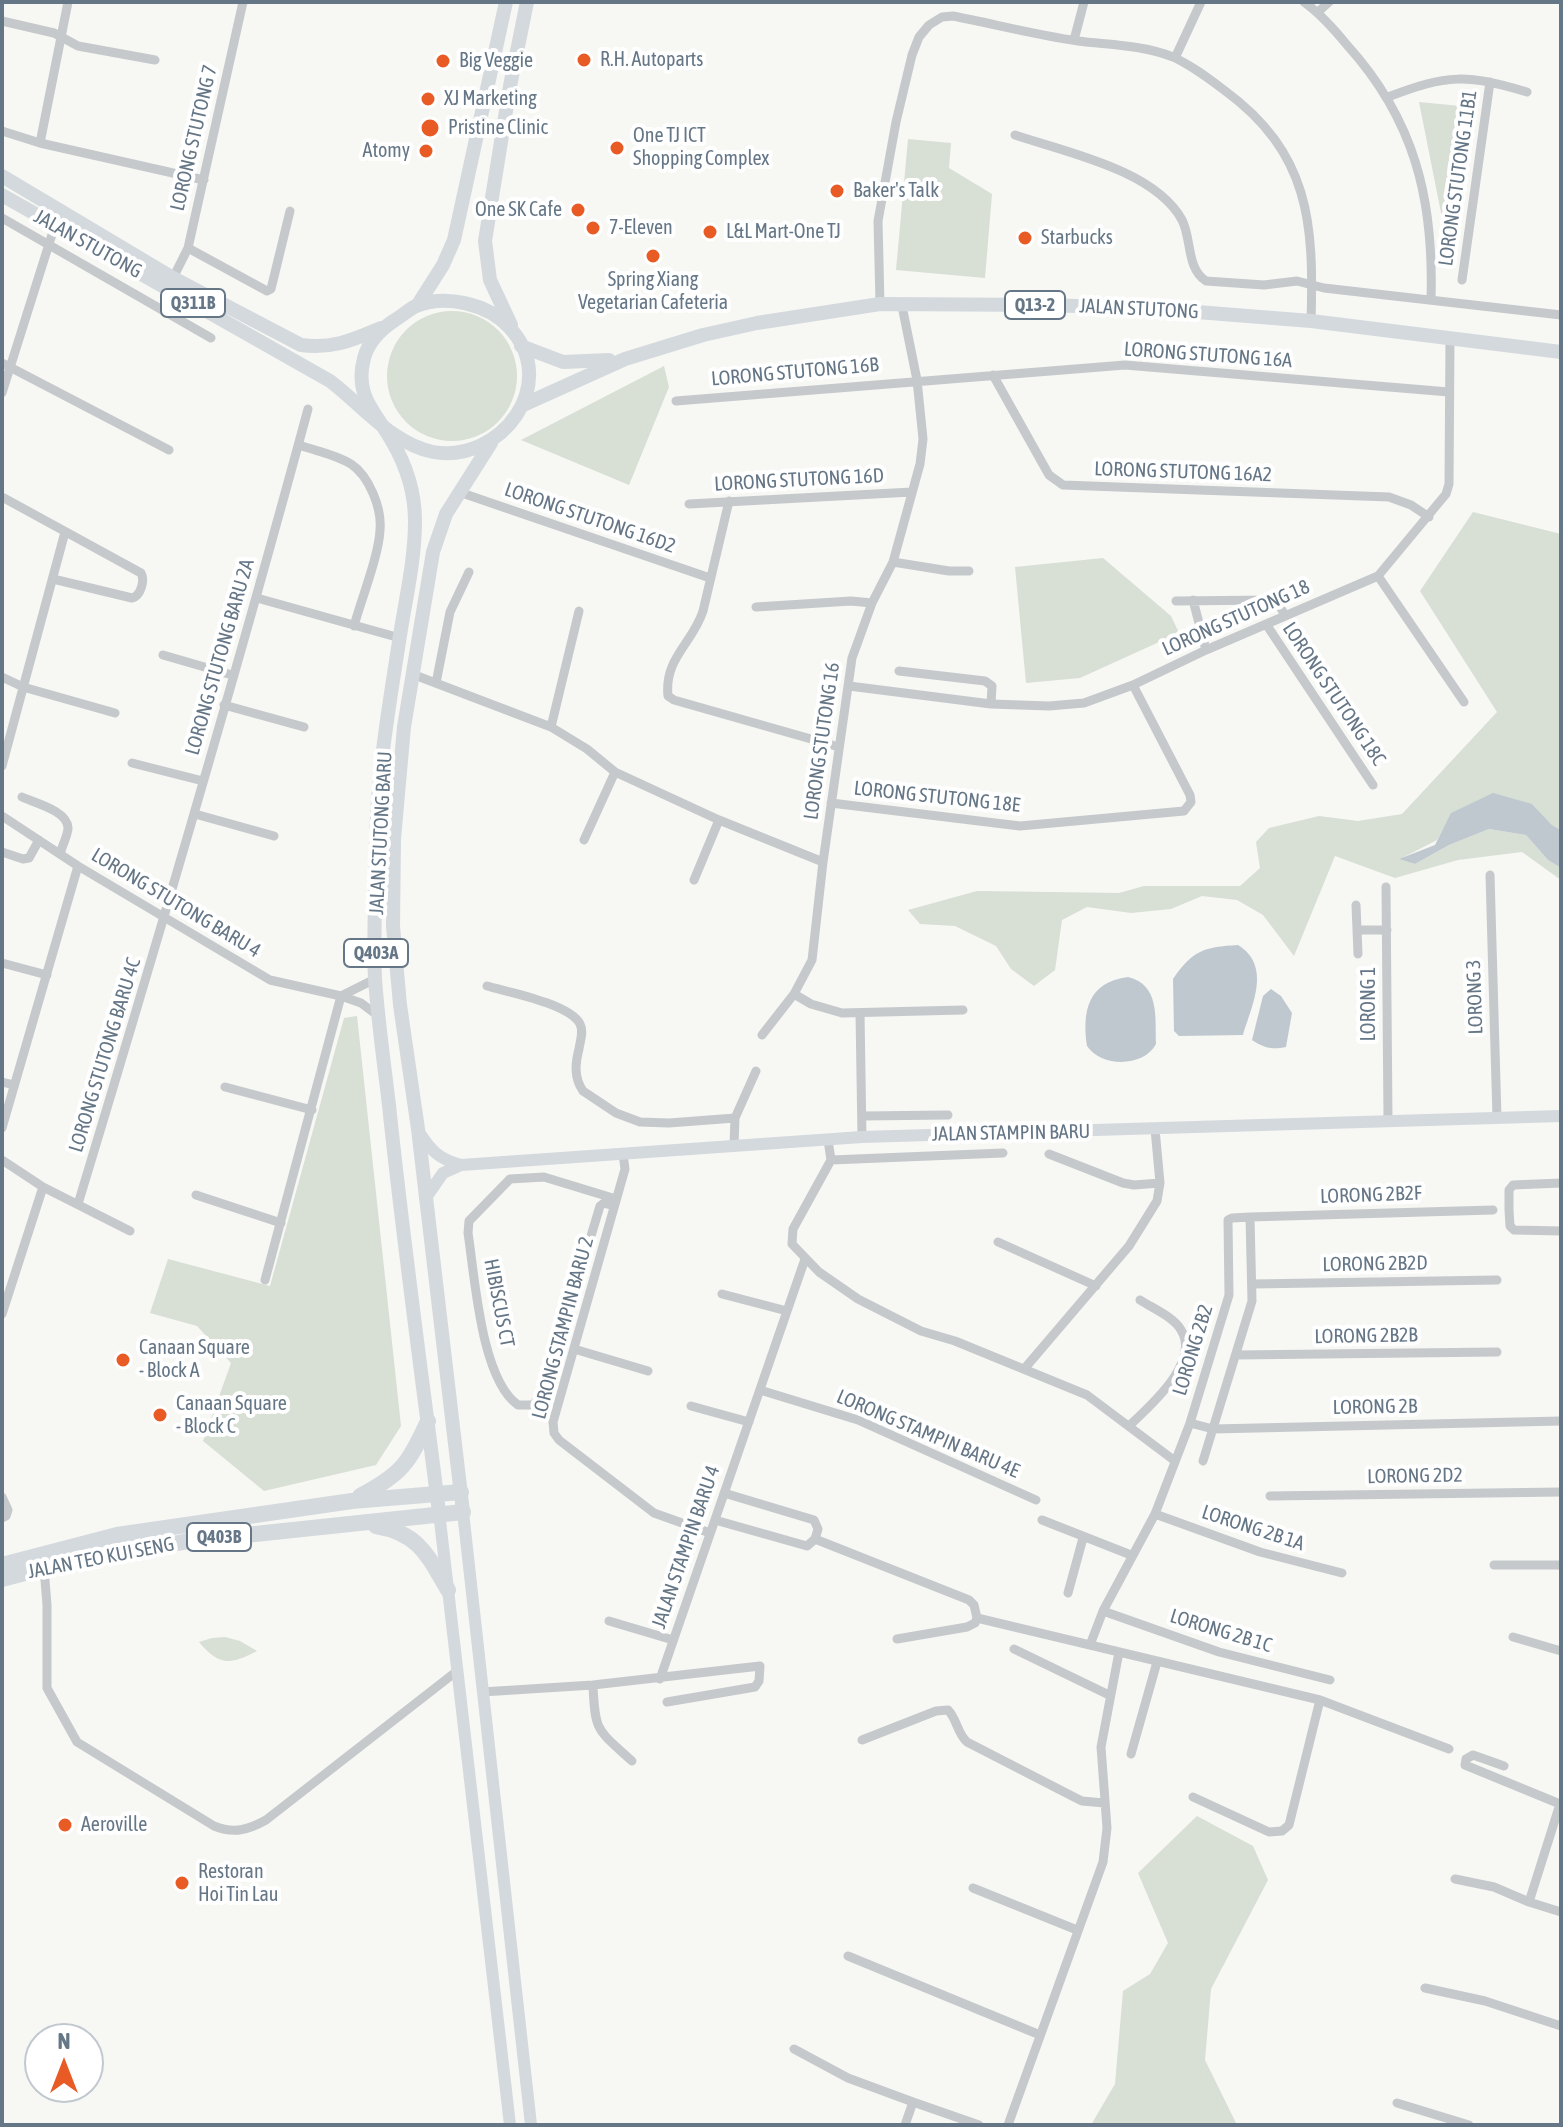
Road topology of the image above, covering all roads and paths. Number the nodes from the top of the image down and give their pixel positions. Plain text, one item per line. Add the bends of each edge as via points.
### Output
1 (68, 2) edge
2 (243, 2) edge
3 (506, 2) edge
4 (527, 2) edge
5 (1084, 2) edge
6 (1304, 2) edge
7 (1329, 2) edge
8 (1198, 3) edge
9 (1318, 12) junction
10 (2, 21) edge
11 (61, 37) junction
12 (1074, 40) junction
13 (1175, 58) junction
14 (155, 60) dead end
15 (1490, 82) junction
16 (1527, 92) dead end
17 (1388, 97) junction
18 (2, 131) edge
19 (1015, 135) dead end
20 (40, 143) junction
21 (2, 176) edge
22 (204, 180) junction
23 (2, 195) edge
24 (290, 211) dead end
25 (2, 218) edge
26 (55, 225) junction
27 (47, 246) junction
28 (188, 248) junction
29 (173, 278) junction
30 (1462, 280) dead end
31 (1312, 284) junction
32 (1431, 299) junction
33 (880, 304) junction
34 (417, 306) junction
35 (902, 306) junction
36 (1561, 315) edge
37 (1311, 321) junction
38 (383, 327) junction
39 (211, 338) dead end
40 (1450, 338) junction
41 (518, 341) junction
42 (1561, 352) edge
43 (625, 359) junction
44 (6, 365) edge
45 (993, 375) junction
46 (917, 380) junction
47 (1449, 392) junction
48 (2, 393) edge
49 (676, 401) dead end
50 (523, 405) junction
51 (308, 409) dead end
52 (377, 420) junction
53 (493, 440) junction
54 (299, 445) junction
55 (169, 450) dead end
56 (459, 492) junction
57 (912, 492) junction
58 (2, 497) edge
59 (729, 501) junction
60 (689, 504) dead end
61 (1429, 517) junction
62 (65, 532) junction
63 (893, 562) junction
64 (969, 571) dead end
65 (469, 572) dead end
66 (1378, 576) junction
67 (710, 578) junction
68 (53, 579) junction
69 (257, 598) junction
70 (1193, 600) junction
71 (1176, 601) dead end
72 (872, 603) junction
73 (756, 607) dead end
74 (579, 611) dead end
75 (1285, 615) junction
76 (1266, 624) junction
77 (354, 626) junction
78 (400, 638) junction
79 (1206, 650) junction
80 (163, 655) dead end
81 (899, 671) dead end
82 (915, 673) junction
83 (412, 674) junction
84 (232, 675) junction
85 (2, 677) edge
86 (436, 683) junction
87 (1133, 685) junction
88 (849, 686) junction
89 (23, 687) junction
90 (914, 695) junction
91 (1464, 702) dead end
92 (991, 704) junction
93 (224, 705) junction
94 (115, 713) dead end
95 (304, 727) dead end
96 (551, 727) junction
97 (839, 747) junction
98 (132, 763) dead end
99 (2, 766) edge
100 (615, 772) junction
101 (203, 781) junction
102 (1373, 785) dead end
103 (22, 797) dead end
104 (831, 803) junction
105 (195, 814) junction
106 (2, 816) edge
107 (719, 820) junction
108 (274, 836) dead end
109 (39, 840) junction
110 (584, 840) dead end
111 (2, 852) edge
112 (60, 854) junction
113 (823, 862) junction
114 (78, 866) junction
115 (1490, 875) dead end
116 (694, 880) dead end
117 (1386, 887) dead end
118 (1356, 905) dead end
119 (165, 916) junction
120 (1357, 930) junction
121 (1387, 930) junction
122 (1358, 954) dead end
123 (2, 963) edge
124 (47, 975) junction
125 (375, 979) junction
126 (487, 986) dead end
127 (794, 994) junction
128 (341, 996) junction
129 (963, 1010) dead end
130 (860, 1013) junction
131 (380, 1021) junction
132 (762, 1035) dead end
133 (756, 1071) dead end
134 (2, 1082) edge
135 (14, 1085) junction
136 (225, 1087) dead end
137 (312, 1110) junction
138 (948, 1115) dead end
139 (863, 1116) junction
140 (1561, 1116) edge
141 (735, 1118) junction
142 (1497, 1118) junction
143 (1388, 1120) junction
144 (2, 1128) edge
145 (418, 1129) junction
146 (1155, 1129) junction
147 (862, 1137) junction
148 (828, 1140) junction
149 (734, 1145) junction
150 (1003, 1153) dead end
151 (623, 1154) junction
152 (1049, 1154) dead end
153 (2, 1160) edge
154 (831, 1160) junction
155 (461, 1165) junction
156 (1160, 1183) junction
157 (1561, 1183) edge
158 (43, 1187) junction
159 (196, 1195) dead end
160 (425, 1199) junction
161 (615, 1202) junction
162 (78, 1204) junction
163 (1493, 1210) dead end
164 (1250, 1217) junction
165 (281, 1223) junction
166 (130, 1231) dead end
167 (1561, 1231) edge
168 (998, 1242) dead end
169 (805, 1259) junction
170 (265, 1280) dead end
171 (1497, 1280) dead end
172 (1253, 1284) junction
173 (1096, 1286) junction
174 (722, 1294) dead end
175 (1140, 1300) dead end
176 (787, 1311) junction
177 (2, 1314) edge
178 (574, 1349) junction
179 (1497, 1352) dead end
180 (1236, 1355) junction
181 (1025, 1368) junction
182 (648, 1371) dead end
183 (760, 1390) junction
184 (691, 1406) dead end
185 (428, 1421) junction
186 (1561, 1421) edge
187 (749, 1422) junction
188 (1190, 1423) junction
189 (1130, 1425) junction
190 (1213, 1429) junction
191 (1175, 1461) junction
192 (1203, 1461) dead end
193 (461, 1492) junction
194 (1561, 1492) edge
195 (724, 1493) junction
196 (437, 1494) junction
197 (1270, 1496) dead end
198 (2, 1497) edge
199 (1036, 1500) dead end
200 (352, 1501) junction
201 (439, 1512) junction
202 (463, 1512) junction
203 (1155, 1514) junction
204 (2, 1518) edge
205 (715, 1520) junction
206 (1042, 1520) dead end
207 (353, 1522) junction
208 (710, 1533) junction
209 (1083, 1538) junction
210 (815, 1539) junction
211 (1131, 1555) junction
212 (2, 1565) edge
213 (1494, 1565) dead end
214 (1561, 1565) edge
215 (44, 1568) junction
216 (1342, 1573) dead end
217 (2, 1579) edge
218 (448, 1590) junction
219 (1068, 1593) dead end
220 (1103, 1611) junction
221 (977, 1618) junction
222 (609, 1621) dead end
223 (1513, 1637) dead end
224 (897, 1639) dead end
225 (673, 1640) junction
226 (1090, 1645) junction
227 (1014, 1649) dead end
228 (1561, 1651) edge
229 (1119, 1652) junction
230 (1157, 1662) junction
231 (457, 1671) junction
232 (660, 1679) junction
233 (1330, 1680) dead end
234 (593, 1685) junction
235 (482, 1692) junction
236 (1109, 1695) junction
237 (1320, 1700) junction
238 (667, 1702) dead end
239 (862, 1740) dead end
240 (1449, 1749) dead end
241 (1131, 1754) dead end
242 (632, 1761) dead end
243 (1504, 1766) dead end
244 (1193, 1797) dead end
245 (1561, 1802) edge
246 (1104, 1803) junction
247 (1455, 1879) dead end
248 (973, 1888) dead end
249 (1529, 1902) junction
250 (1561, 1912) edge
251 (1077, 1930) junction
252 (848, 1956) dead end
253 (1425, 1988) dead end
254 (1561, 2026) edge
255 (1040, 2035) junction
256 (794, 2049) dead end
257 (913, 2102) junction
258 (1397, 2103) dead end
259 (510, 2125) edge
260 (531, 2125) edge
261 (905, 2125) edge
262 (979, 2125) edge
263 (1008, 2125) edge
264 (1469, 2125) edge

1 - 11 street
2 - 22 street, LORONG STUTONG 7
3 - 34 main road via 454,240
4 - 41 main road via 485,241 490,280
5 - 12 street
6 - 9 street
7 - 9 street
8 - 13 street
9 - 17 street
10 - 11 street
11 - 14 street via 78,46
11 - 20 street
12 - 13 street
12 - 33 street via 953,16 937,19 923,30 896,122 878,221
13 - 31 street via 1240,101 1282,150 1304,199
15 - 16 street, LORONG STUTONG 11B1
15 - 17 street, LORONG STUTONG 11B1 via 1438,79
15 - 30 street, LORONG STUTONG 11B1
17 - 32 street via 1428,208
18 - 20 street
19 - 31 street via 1099,163 1160,193 1182,220 1195,270 1206,281
20 - 22 street
21 - 29 main road, JALAN STUTONG
22 - 28 street, LORONG STUTONG 7
23 - 26 main road, JALAN STUTONG / Q311B
24 - 28 street via 267,291
25 - 27 street
26 - 27 street
26 - 52 main road, JALAN STUTONG / Q311B via 330,381
27 - 39 street
27 - 44 street
28 - 29 street, LORONG STUTONG 7
29 - 38 main road, JALAN STUTONG via 301,345 338,345
31 - 32 street
31 - 37 street
32 - 36 street
33 - 35 main road, JALAN STUTONG / Q13-2
33 - 43 main road, JALAN STUTONG / Q13-2 via 757,323
34 - 38 main road
34 - 41 main road via 475,305 500,319
35 - 37 main road, JALAN STUTONG / Q13-2 via 1080,306
35 - 46 street, LORONG STUTONG 16
37 - 40 main road, JALAN STUTONG / Q13-2
38 - 52 main road via 370,343 362,382
40 - 42 main road, JALAN STUTONG / Q13-2
40 - 47 street, LORONG STUTONG 18
41 - 43 main road, Q13-2 via 541,356 574,363
41 - 50 main road via 529,371
43 - 50 main road, Q13-2
44 - 48 street
44 - 55 street
45 - 46 street, LORONG STUTONG 16A
45 - 47 street, LORONG STUTONG 16A via 1125,365
45 - 61 street, LORONG STUTONG 16A2 via 1049,475 1063,485 1389,497
46 - 49 street, LORONG STUTONG 16B
46 - 57 street, LORONG STUTONG 16 via 923,439
47 - 61 street, LORONG STUTONG 18 via 1449,484
50 - 53 main road
51 - 54 street, LORONG STUTONG BARU 2A
52 - 53 main road via 404,442 437,453 481,448
52 - 78 main road, JALAN STUTONG BARU / Q403A via 410,480 415,515
53 - 56 main road, JALAN STUTONG BARU
54 - 69 street, LORONG STUTONG BARU 2A
54 - 77 street via 355,466 375,499 381,529
56 - 67 street, LORONG STUTONG 16D2
56 - 83 main road, JALAN STUTONG BARU via 433,552
57 - 59 street, LORONG STUTONG 16D
57 - 63 street, LORONG STUTONG 16
58 - 62 street
59 - 60 street, LORONG STUTONG 16D
59 - 67 street
61 - 66 street, LORONG STUTONG 18
62 - 68 street
62 - 68 street via 141,573 143,579 139,594 132,598
63 - 64 street
63 - 72 street, LORONG STUTONG 16
65 - 86 street via 450,612
66 - 75 street, LORONG STUTONG 18
66 - 91 street
67 - 97 street via 698,627 672,663 668,696
68 - 89 street
69 - 77 street
69 - 84 street, LORONG STUTONG BARU 2A
70 - 71 street
70 - 75 street via 1270,600
70 - 79 street
72 - 73 street
72 - 88 street, LORONG STUTONG 16 via 852,658
74 - 96 street
75 - 76 street, LORONG STUTONG 18
76 - 79 street, LORONG STUTONG 18
76 - 102 street, LORONG STUTONG 18C
77 - 78 street
78 - 125 main road, JALAN STUTONG BARU / Q403A via 376,838
79 - 87 street, LORONG STUTONG 18
80 - 84 street
81 - 82 street
82 - 90 street
82 - 92 street via 989,683
83 - 86 street
83 - 145 main road, JALAN STUTONG BARU via 394,839 393,926
84 - 93 street, LORONG STUTONG BARU 2A
85 - 89 street
86 - 96 street
87 - 92 street, LORONG STUTONG 18 via 1084,703
87 - 104 street, LORONG STUTONG 18E via 1190,795 1184,811 1020,826
88 - 90 street, LORONG STUTONG 18
88 - 97 street, LORONG STUTONG 16
89 - 94 street
89 - 99 street
90 - 92 street, LORONG STUTONG 18
93 - 95 street
93 - 101 street, LORONG STUTONG BARU 2A
96 - 100 street
97 - 104 street, LORONG STUTONG 16
98 - 101 street
100 - 107 street
100 - 110 street
101 - 105 street, LORONG STUTONG BARU 2A
103 - 112 street via 67,821
104 - 113 street, LORONG STUTONG 16
105 - 108 street
105 - 119 street, LORONG STUTONG BARU 2A
106 - 109 street, LORONG STUTONG BARU 4
107 - 113 street
107 - 116 street
109 - 111 street via 29,858
109 - 112 street, LORONG STUTONG BARU 4
112 - 114 street, LORONG STUTONG BARU 4
113 - 127 street, LORONG STUTONG 16 via 812,960
114 - 119 street, LORONG STUTONG BARU 4
114 - 124 street
115 - 142 street, LORONG 3
117 - 121 street, LORONG 1
118 - 120 street
119 - 128 street, LORONG STUTONG BARU 4 via 270,980
119 - 162 street, LORONG STUTONG BARU 4C
120 - 121 street
120 - 122 street
121 - 143 street, LORONG 1
123 - 124 street
124 - 135 street
125 - 128 street
125 - 131 main road, JALAN STUTONG BARU / Q403A
126 - 141 street via 574,1016 582,1032 576,1060 579,1085 616,1113 640,1122
127 - 130 street via 828,1010
127 - 132 street, LORONG STUTONG 16
128 - 131 street, LORONG STUTONG BARU 4 via 361,1003
128 - 137 street
129 - 130 street
130 - 139 street
131 - 185 main road, JALAN STUTONG BARU / Q403A
133 - 141 street
134 - 135 street
135 - 144 street
136 - 137 street
137 - 165 street
138 - 139 street
139 - 147 street
140 - 142 main road, JALAN STAMPIN BARU
141 - 149 street
142 - 143 main road, JALAN STAMPIN BARU
143 - 146 main road, JALAN STAMPIN BARU
145 - 155 main road via 432,1151
145 - 160 main road, JALAN STUTONG BARU
146 - 147 main road, JALAN STAMPIN BARU
146 - 156 street
147 - 148 main road, JALAN STAMPIN BARU
148 - 149 main road, JALAN STAMPIN BARU
148 - 154 street
149 - 151 main road, JALAN STAMPIN BARU
150 - 154 street
151 - 155 main road, JALAN STAMPIN BARU
151 - 161 street, LORONG STAMPIN BARU 2 via 625,1169
152 - 156 street via 1123,1183
153 - 158 street
154 - 169 street via 793,1229 792,1244
155 - 160 main road via 443,1173
156 - 173 street via 1144,1225
157 - 167 street via 1513,1185 1509,1210 1514,1230
158 - 162 street
158 - 177 street
159 - 165 street
160 - 193 main road, JALAN STUTONG BARU
161 - 161 street, HIBISCUS CT via 544,1177 510,1179 469,1221 486,1345 501,1389 518,1405 532,1405 543,1396 600,1206
161 - 178 street, LORONG STAMPIN BARU 2
162 - 166 street
163 - 164 street, LORONG 2B2F
164 - 172 street
164 - 188 street, LORONG 2B2 via 1228,1220 1229,1295
165 - 170 street
168 - 173 street
169 - 176 street, JALAN STAMPIN BARU 4
169 - 181 street via 858,1299 921,1331
171 - 172 street, LORONG 2B2D
172 - 180 street
173 - 181 street
174 - 176 street
175 - 189 street via 1178,1325 1185,1341 1177,1374
176 - 183 street, JALAN STAMPIN BARU 4
178 - 182 street
178 - 208 street, LORONG STAMPIN BARU 2 via 554,1433 654,1513
179 - 180 street, LORONG 2B2B
180 - 190 street
181 - 189 street via 1087,1395
183 - 187 street, JALAN STAMPIN BARU 4
183 - 199 street, LORONG STAMPIN BARU 4E via 858,1420
184 - 187 street
185 - 196 main road, JALAN STUTONG BARU / Q403A
185 - 200 highway via 400,1471
186 - 190 street, LORONG 2B
187 - 195 street, JALAN STAMPIN BARU 4
188 - 190 street, LORONG 2B
188 - 191 street, LORONG 2B2
189 - 191 street
190 - 192 street
191 - 203 street, LORONG 2B2
193 - 196 highway
193 - 202 main road, JALAN STUTONG BARU
194 - 197 street, LORONG 2D2
195 - 205 street, JALAN STAMPIN BARU 4
195 - 210 street via 814,1520
196 - 200 highway, JALAN TEO KUI SENG
196 - 201 main road, JALAN STUTONG BARU
198 - 204 street via 8,1510
200 - 212 highway, JALAN TEO KUI SENG via 117,1535
201 - 202 highway, Q403B
201 - 207 highway, JALAN TEO KUI SENG / Q403B
201 - 218 main road
202 - 235 main road
203 - 211 street, LORONG 2B2
203 - 216 street, LORONG 2B 1A via 1260,1552
205 - 208 street, JALAN STAMPIN BARU 4
205 - 210 street via 807,1546
206 - 209 street
207 - 215 highway, JALAN TEO KUI SENG / Q403B via 189,1541
207 - 218 highway via 410,1536
208 - 225 street, JALAN STAMPIN BARU 4
209 - 211 street
209 - 219 street
210 - 221 street via 969,1600
211 - 220 street, LORONG 2B2
213 - 214 street
215 - 217 highway, JALAN TEO KUI SENG / Q403B
215 - 231 street via 47,1688 77,1742 225,1830 241,1831 266,1820
218 - 231 main road
220 - 226 street, LORONG 2B2
220 - 233 street, LORONG 2B 1C via 1219,1652
221 - 224 street via 967,1627
221 - 226 street
222 - 225 street
223 - 228 street
225 - 232 street, JALAN STAMPIN BARU 4
226 - 229 street
227 - 236 street
229 - 230 street
229 - 236 street
230 - 237 street
230 - 241 street
231 - 259 main road
232 - 234 street
232 - 238 street via 760,1666 755,1687
234 - 235 street
234 - 242 street via 600,1731
235 - 260 main road
236 - 246 street via 1101,1747
237 - 240 street
237 - 244 street via 1289,1825 1282,1831 1269,1832
239 - 246 street via 948,1710 967,1742 1082,1801
243 - 245 street via 1473,1755 1465,1765
245 - 249 street
246 - 251 street via 1103,1862
247 - 249 street
248 - 251 street
249 - 250 street
251 - 255 street
252 - 255 street
253 - 254 street
255 - 263 street
256 - 257 street via 848,2078
257 - 261 street
257 - 262 street
258 - 264 street

